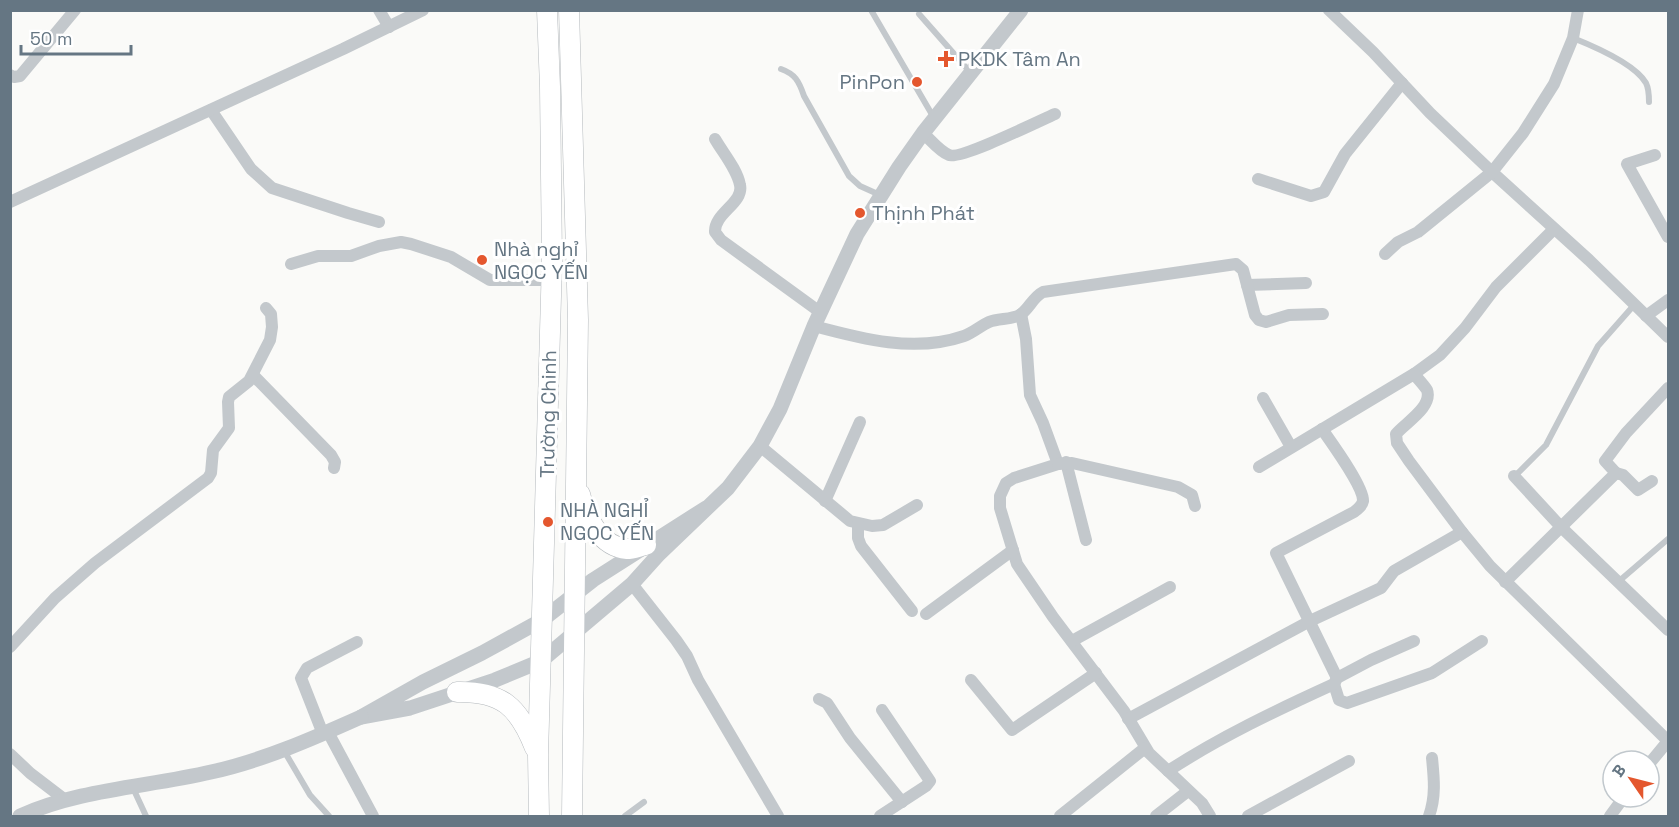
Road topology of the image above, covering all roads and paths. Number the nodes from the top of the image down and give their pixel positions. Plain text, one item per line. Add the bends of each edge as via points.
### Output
1 (75, 10) edge
2 (379, 10) edge
3 (423, 10) edge
4 (547, 10) edge
5 (569, 10) edge
6 (871, 10) edge
7 (1329, 10) edge
8 (1578, 10) edge
9 (1019, 12) edge
10 (919, 14) dead end
11 (389, 27) junction
12 (1572, 38) junction
13 (781, 69) dead end
14 (971, 72) junction
15 (10, 75) edge
16 (1402, 83) junction
17 (1649, 102) dead end
18 (211, 110) junction
19 (1055, 114) dead end
20 (934, 119) junction
21 (923, 133) junction
22 (715, 140) dead end
23 (1655, 155) dead end
24 (1492, 172) junction
25 (1258, 179) dead end
26 (881, 195) junction
27 (10, 202) edge
28 (379, 222) dead end
29 (1554, 229) junction
30 (1668, 237) edge
31 (1385, 254) dead end
32 (291, 264) dead end
33 (551, 280) junction
34 (1306, 283) dead end
35 (1247, 285) junction
36 (1668, 300) edge
37 (1636, 304) junction
38 (266, 308) dead end
39 (1021, 314) junction
40 (1323, 314) dead end
41 (1646, 316) junction
42 (817, 319) junction
43 (1668, 337) edge
44 (253, 375) junction
45 (1414, 375) junction
46 (1667, 393) edge
47 (1263, 398) dead end
48 (861, 422) dead end
49 (1322, 429) junction
50 (760, 446) junction
51 (1291, 447) junction
52 (1062, 463) junction
53 (1259, 467) dead end
54 (334, 468) dead end
55 (1616, 473) junction
56 (576, 475) junction
57 (1514, 476) joint
58 (1652, 481) dead end
59 (825, 501) junction
60 (917, 505) dead end
61 (1195, 506) dead end
62 (706, 508) junction
63 (858, 524) junction
64 (1561, 527) junction
65 (1462, 532) junction
66 (1668, 539) edge
67 (1086, 540) dead end
68 (646, 545) junction
69 (1012, 550) junction
70 (1505, 582) junction
71 (1618, 582) junction
72 (632, 584) junction
73 (1170, 587) dead end
74 (574, 595) junction
75 (912, 610) dead end
76 (926, 614) dead end
77 (542, 620) junction
78 (1310, 621) junction
79 (1668, 630) edge
80 (574, 634) junction
81 (1414, 640) dead end
82 (1072, 641) junction
83 (1482, 641) dead end
84 (357, 642) dead end
85 (10, 646) edge
86 (541, 661) junction
87 (1096, 673) junction
88 (971, 680) dead end
89 (1336, 681) junction
90 (457, 692) junction
91 (819, 699) dead end
92 (882, 710) dead end
93 (361, 717) junction
94 (1128, 719) junction
95 (326, 733) junction
96 (1668, 741) edge
97 (1145, 748) junction
98 (283, 749) junction
99 (10, 754) edge
100 (538, 754) junction
101 (1432, 758) dead end
102 (1349, 761) dead end
103 (1168, 771) junction
104 (132, 787) junction
105 (1188, 791) junction
106 (64, 800) junction
107 (644, 802) dead end
108 (902, 802) junction
109 (20, 816) edge
110 (146, 816) edge
111 (329, 816) edge
112 (373, 816) edge
113 (539, 816) edge
114 (572, 816) edge
115 (625, 816) edge
116 (778, 816) edge
117 (880, 816) edge
118 (1060, 816) edge
119 (1156, 816) edge
120 (1210, 816) edge
121 (1248, 816) edge
122 (1429, 816) edge

1 - 15 street via 20,76
2 - 11 street
3 - 11 street
4 - 33 highway, Trường Chinh
5 - 56 highway, Trường Chinh via 578,320
6 - 20 lane
7 - 16 street
8 - 12 street
9 - 14 street
10 - 14 lane
11 - 18 street
12 - 17 lane via 1610,54 1630,68 1646,82
12 - 24 street via 1543,103
13 - 26 lane via 800,82 849,176
14 - 20 street
16 - 24 street
16 - 25 street via 1346,154 1324,192 1311,196
18 - 27 street
18 - 28 street via 250,170 272,188
19 - 21 street via 954,156
20 - 21 street
21 - 26 street
22 - 42 street via 741,187 715,232
23 - 30 street via 1627,164
24 - 29 street
24 - 31 street
26 - 42 street via 852,243
29 - 37 street
29 - 45 street via 1496,287 1466,328
32 - 33 street via 318,256 351,256 401,242 451,257 490,280
33 - 77 highway, Trường Chinh
34 - 35 street
35 - 39 street via 1243,270 1236,264 1043,292
35 - 40 street via 1259,320
36 - 41 street
37 - 41 street
37 - 57 lane via 1598,346 1546,445
38 - 44 street via 271,314 270,340
39 - 42 street via 988,322 962,337 925,343 862,339
39 - 52 street via 1030,395
41 - 43 street
42 - 50 street via 780,409
44 - 54 street via 331,455
44 - 85 street via 229,397 229,428 213,450 208,478 88,569
45 - 49 street
45 - 65 street via 1426,389 1427,400 1395,438
46 - 55 street via 1626,433 1605,461
47 - 51 street
48 - 59 street
49 - 51 street
49 - 78 street via 1357,483 1363,500 1354,512 1276,553
50 - 59 street
50 - 62 street via 739,476
51 - 53 street
52 - 61 street via 1178,487 1192,495
52 - 67 street
52 - 69 street via 1023,474 1002,489 1000,508
55 - 58 street via 1638,490
55 - 64 street
56 - 68 highway via 583,508 605,539 629,549
56 - 74 highway, Trường Chinh
57 - 64 street
59 - 63 street
60 - 63 street via 883,525
62 - 68 street
62 - 72 street
63 - 75 street via 861,546
64 - 70 street
64 - 71 street
65 - 70 street
65 - 78 street via 1394,572 1381,588
66 - 71 lane
68 - 74 street
69 - 76 street
69 - 82 street via 1027,580
70 - 96 street
71 - 79 street
72 - 80 street
72 - 116 street via 687,656
73 - 82 street
74 - 77 street
74 - 80 highway, Trường Chinh
77 - 86 highway, Trường Chinh
77 - 93 street
78 - 89 street
78 - 94 street
80 - 86 street
80 - 114 highway, Trường Chinh
81 - 89 street
82 - 87 street
83 - 89 street via 1431,673 1347,703 1339,700
84 - 95 street via 307,668 301,678
86 - 90 street
86 - 100 highway, Trường Chinh
87 - 88 street via 1012,730
87 - 94 street
89 - 103 street
90 - 93 street via 410,708
90 - 100 highway via 489,694 516,712
91 - 108 street via 827,704
92 - 108 street via 930,781
93 - 95 street
94 - 97 street
95 - 98 street
95 - 112 street
97 - 103 street
97 - 118 street
98 - 104 street via 215,772
98 - 111 lane via 310,795
99 - 106 street
100 - 113 highway, Trường Chinh
101 - 122 street via 1434,788
102 - 121 street
103 - 105 street
104 - 106 street
104 - 110 lane
105 - 119 street
105 - 120 street
106 - 109 street
107 - 115 lane
108 - 117 street

